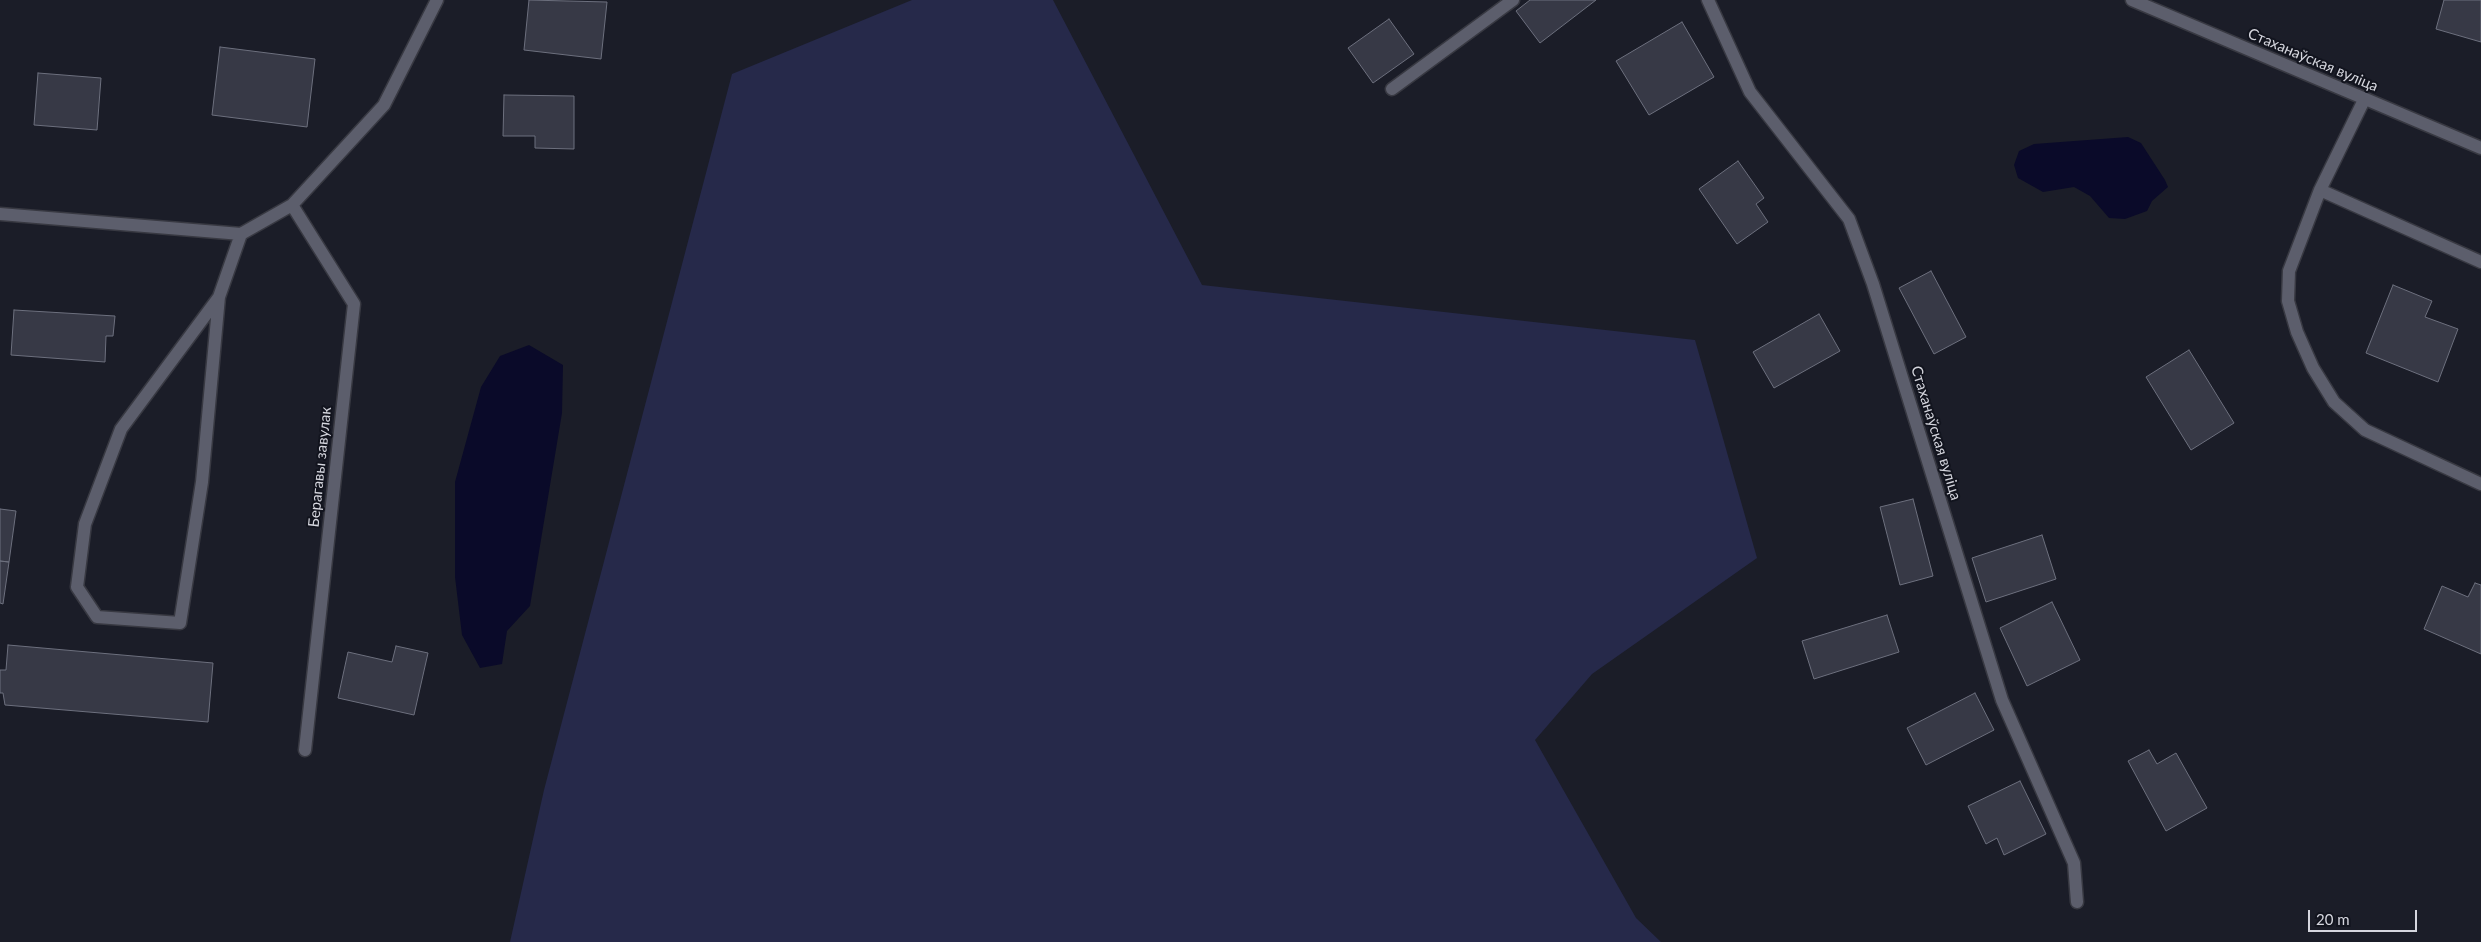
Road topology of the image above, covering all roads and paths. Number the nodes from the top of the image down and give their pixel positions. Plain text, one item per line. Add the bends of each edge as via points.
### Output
1 (437, 0) edge
2 (1513, 0) edge
3 (1708, 0) edge
4 (2132, 0) edge
5 (1392, 89) dead end
6 (2364, 100) junction
7 (2481, 148) edge
8 (2320, 190) junction
9 (292, 205) junction
10 (0, 214) edge
11 (241, 234) junction
12 (2481, 262) edge
13 (219, 297) junction
14 (2481, 484) edge
15 (305, 750) dead end
16 (2077, 902) dead end

1 - 9 street via 384,105
2 - 5 street
3 - 16 street, Стаханаўская вуліца via 1750,92 1849,219 1873,284 2002,700 2074,863
4 - 6 street, Стаханаўская вуліца
6 - 7 street, Стаханаўская вуліца
6 - 8 street
8 - 12 street
8 - 14 street via 2289,271 2288,301 2313,368 2334,402 2365,430
9 - 11 street
9 - 15 street, Берагавы завулак via 354,304
10 - 11 street
11 - 13 street
13 - 13 street via 121,429 85,524 78,578 77,587 97,617 180,624 202,482

